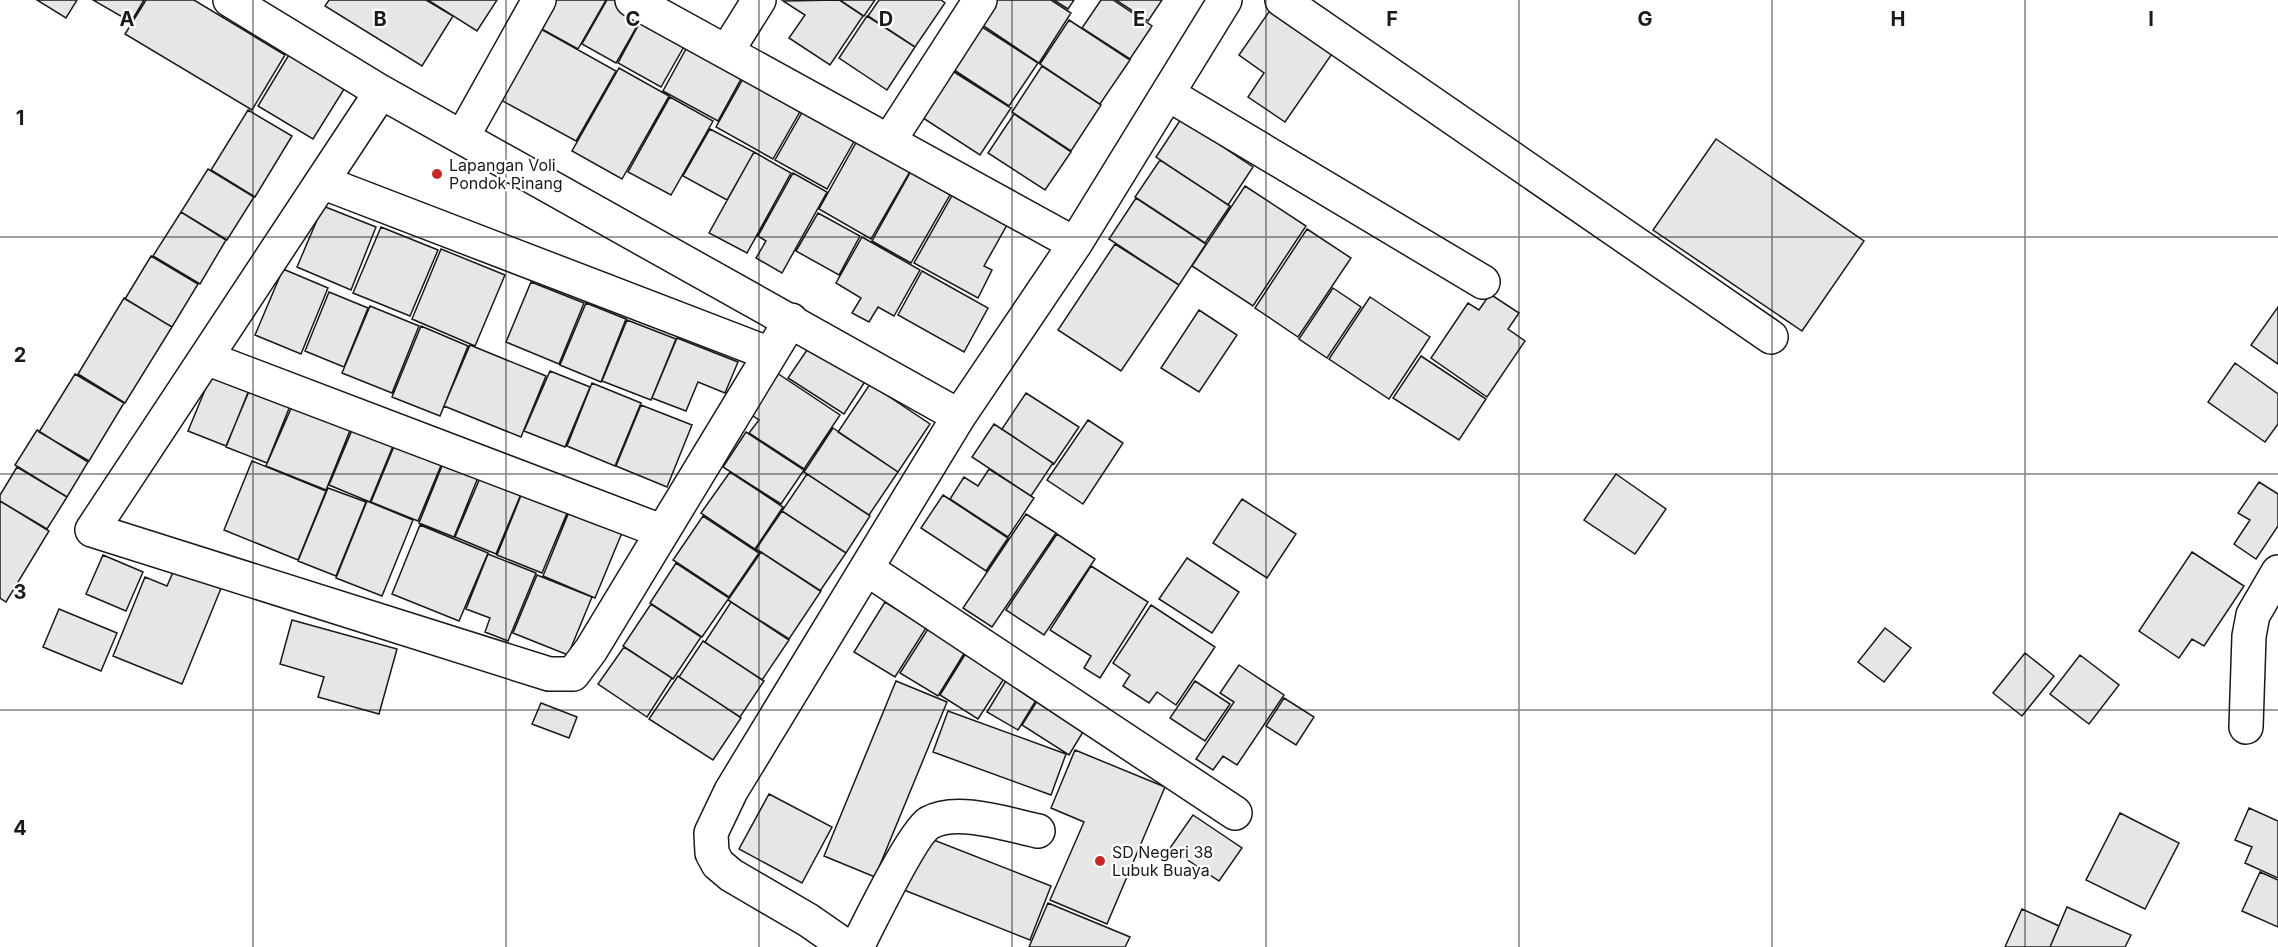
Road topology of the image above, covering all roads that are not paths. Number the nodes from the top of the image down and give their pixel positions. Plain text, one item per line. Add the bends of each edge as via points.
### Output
1 (230, 0) edge
2 (538, 0) edge
3 (632, 0) edge
4 (759, 0) edge
5 (980, 0) edge
6 (1225, 0) edge
7 (1282, 0) edge
8 (728, 51) junction
9 (381, 92) junction
10 (1168, 94) junction
11 (463, 136) junction
12 (889, 141) junction
13 (322, 182) junction
14 (1075, 244) junction
15 (1483, 282) dead end
16 (791, 320) junction
17 (1771, 337) dead end
18 (770, 354) junction
19 (206, 358) junction
20 (958, 416) junction
21 (661, 531) junction
22 (867, 570) junction
23 (2278, 572) edge
24 (2246, 727) dead end
25 (1235, 813) dead end
26 (1038, 831) dead end
27 (847, 947) edge
28 (857, 947) edge

1 - 9 street
2 - 11 street
3 - 8 street
4 - 8 street
5 - 12 street
6 - 10 street
7 - 17 street
8 - 12 street
9 - 11 street
9 - 13 street
10 - 14 street
10 - 15 street
11 - 16 street
12 - 14 street
13 - 18 street
13 - 19 street
14 - 20 street
16 - 18 street
16 - 20 street
18 - 21 street
19 - 21 street
19 - 21 street via 92,530 549,674 573,674
20 - 22 street
22 - 25 street
22 - 27 street via 731,791 711,833 712,853 731,875
23 - 24 street via 2253,615
26 - 28 street via 970,817 928,824 913,843

